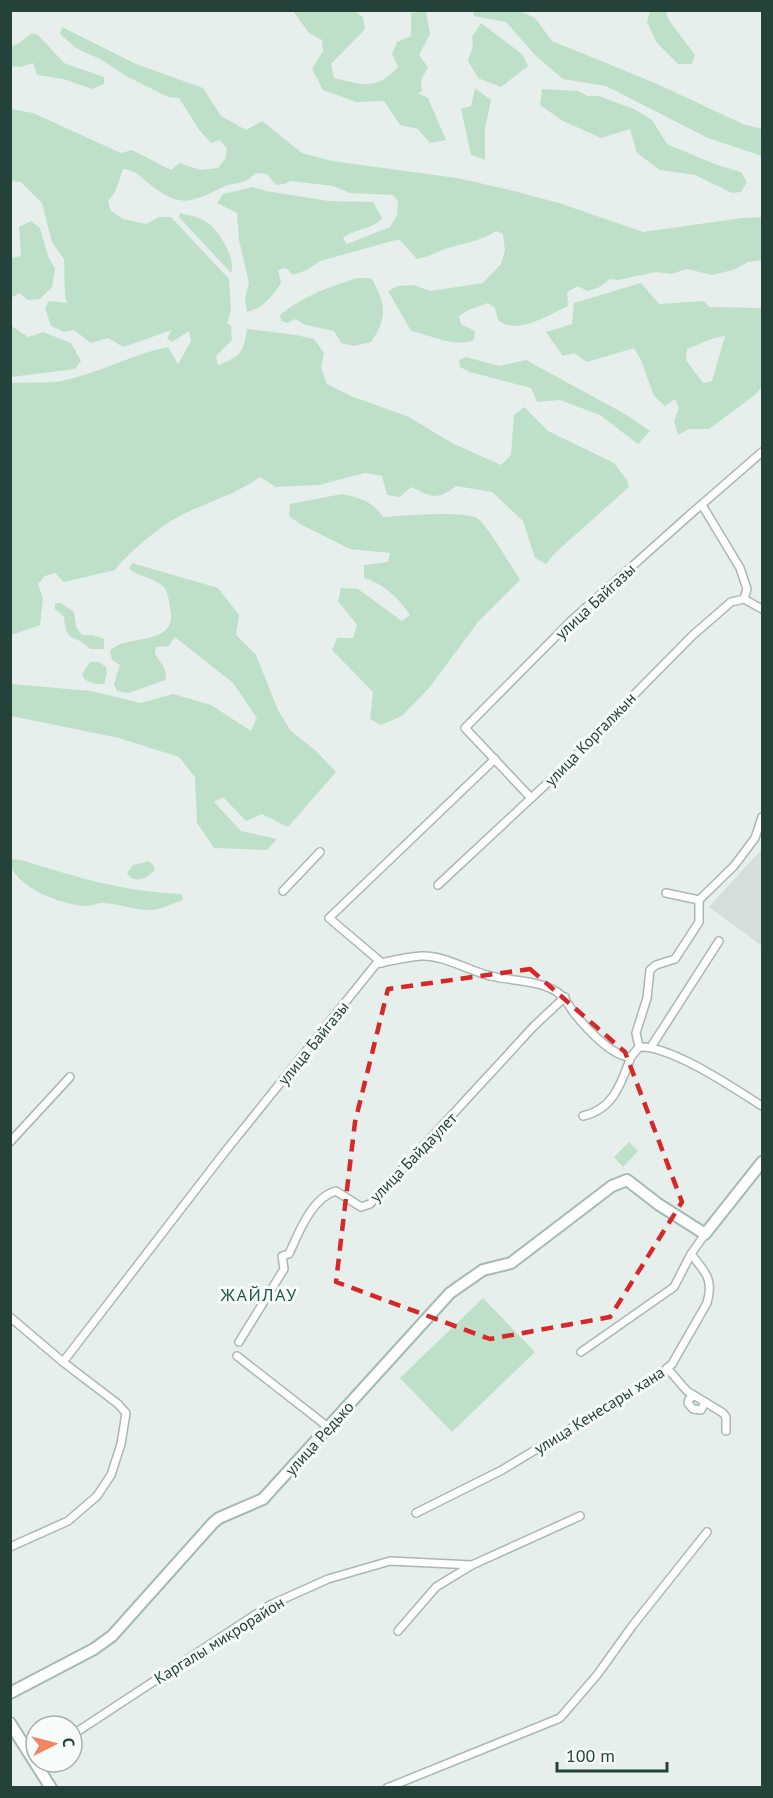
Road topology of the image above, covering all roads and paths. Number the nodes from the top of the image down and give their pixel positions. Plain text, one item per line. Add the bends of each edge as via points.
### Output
1 (762, 452) edge
2 (702, 505) junction
3 (744, 599) junction
4 (762, 609) edge
5 (495, 759) junction
6 (531, 798) junction
7 (762, 817) edge
8 (321, 852) dead end
9 (438, 885) dead end
10 (283, 891) dead end
11 (666, 893) dead end
12 (699, 900) junction
13 (719, 941) dead end
14 (382, 963) junction
15 (565, 998) junction
16 (639, 1047) junction
17 (651, 1047) junction
18 (631, 1056) junction
19 (70, 1077) dead end
20 (762, 1106) edge
21 (583, 1116) dead end
22 (10, 1142) edge
23 (762, 1162) edge
24 (705, 1234) junction
25 (691, 1254) junction
26 (10, 1317) edge
27 (239, 1342) dead end
28 (581, 1352) dead end
29 (237, 1356) dead end
30 (63, 1362) junction
31 (667, 1368) junction
32 (694, 1396) junction
33 (705, 1402) junction
34 (328, 1427) junction
35 (726, 1431) dead end
36 (416, 1513) dead end
37 (580, 1516) dead end
38 (707, 1532) dead end
39 (10, 1547) edge
40 (472, 1565) junction
41 (398, 1631) dead end
42 (10, 1693) edge
43 (10, 1723) edge
44 (84, 1727) edge
45 (24, 1743) edge
46 (43, 1774) edge
47 (51, 1788) edge
48 (387, 1788) edge

1 - 2 street, улица Байгазы
2 - 3 street via 740,568 747,589
2 - 5 street, улица Байгазы via 572,620 465,728
3 - 4 street
3 - 6 street, улица Коргалжын via 731,602 693,635
5 - 6 street, улица Байгазы
5 - 14 street via 329,918
6 - 9 street, улица Коргалжын
7 - 12 street via 754,838 734,866
8 - 10 street
11 - 12 street
12 - 16 street via 699,922 675,959 650,970 647,998 636,1033
13 - 17 street
14 - 15 street via 433,957 488,976 554,990
14 - 30 street, улица Байгазы via 375,964 231,1144
15 - 18 street via 598,1039 618,1053
15 - 27 street, улица Байдаулет via 534,1026 370,1204 361,1207 336,1191 307,1215 289,1254 282,1256 284,1269
16 - 17 street
16 - 18 street
17 - 20 street via 709,1073
18 - 21 street via 621,1084 610,1100 596,1113
19 - 22 street
23 - 24 street
24 - 25 street
24 - 34 street, улица Редько via 627,1180 612,1186 511,1263 483,1270 450,1293
25 - 28 street via 674,1287
25 - 31 street, улица Кенесары хана via 708,1276 710,1292
26 - 30 street
29 - 34 street
30 - 39 street via 126,1413 121,1444 111,1475 97,1496 68,1521
31 - 32 street
31 - 36 street, улица Кенесары хана via 502,1470
32 - 33 street
32 - 33 street via 688,1403 693,1409 701,1410
33 - 35 street via 726,1417
34 - 42 street, улица Редько via 263,1499 213,1523 112,1636
37 - 40 street, Каргалы микрорайон
38 - 48 street via 560,1718
40 - 41 street via 436,1587
40 - 44 street, Каргалы микрорайон via 390,1561 328,1579 270,1605
43 - 45 street
46 - 47 street

